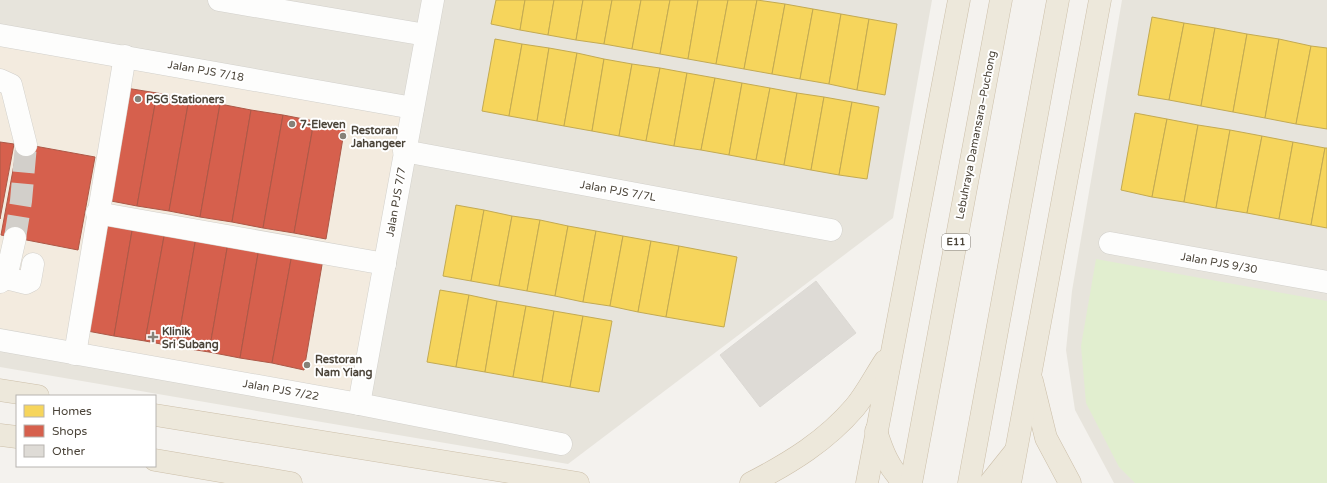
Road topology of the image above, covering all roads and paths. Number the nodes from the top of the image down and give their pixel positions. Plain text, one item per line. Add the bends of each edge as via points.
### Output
1 (219, 0) edge
2 (433, 0) edge
3 (959, 0) edge
4 (1001, 0) edge
5 (1058, 0) edge
6 (1100, 0) edge
7 (0, 35) edge
8 (426, 35) junction
9 (124, 56) junction
10 (0, 80) edge
11 (413, 108) junction
12 (26, 145) tunnel mouth
13 (404, 151) junction
14 (97, 213) junction
15 (831, 230) dead end
16 (15, 238) tunnel mouth
17 (1110, 243) dead end
18 (33, 264) dead end
19 (385, 264) junction
20 (3, 280) edge
21 (1327, 282) edge
22 (0, 340) edge
23 (892, 350) junction
24 (75, 354) junction
25 (1030, 374) junction
26 (0, 390) edge
27 (32, 395) edge
28 (359, 404) junction
29 (156, 415) edge
30 (876, 431) junction
31 (0, 435) edge
32 (16, 437) edge
33 (561, 444) dead end
34 (1016, 451) junction
35 (156, 460) edge
36 (291, 483) edge
37 (578, 483) edge
38 (751, 483) edge
39 (866, 483) edge
40 (905, 483) edge
41 (911, 483) edge
42 (969, 483) edge
43 (990, 483) edge
44 (1010, 483) edge
45 (1070, 483) edge

1 - 8 street
2 - 8 street, Jalan PJS 7/7
3 - 23 highway
4 - 41 highway, Lebuhraya Damansara–Puchong / E11
5 - 42 highway
6 - 25 highway
7 - 9 street, Jalan PJS 7/18
8 - 11 street, Jalan PJS 7/7
9 - 11 street, Jalan PJS 7/18
9 - 14 street
10 - 12 street via 11,85
11 - 13 street, Jalan PJS 7/7
13 - 15 street, Jalan PJS 7/7L
13 - 19 street, Jalan PJS 7/7
14 - 19 street
14 - 24 street
16 - 20 street
17 - 21 street, Jalan PJS 9/30
18 - 20 street via 30,281 26,283
19 - 28 street, Jalan PJS 7/7
22 - 24 street, Jalan PJS 7/22
23 - 30 highway
23 - 38 highway via 855,406 825,437 787,464
24 - 28 street, Jalan PJS 7/22
25 - 34 highway
25 - 45 highway via 1046,438
26 - 27 highway
28 - 33 street, Jalan PJS 7/22
29 - 37 highway
30 - 39 highway
30 - 40 highway via 884,456 898,478
31 - 32 highway
34 - 43 highway
34 - 44 highway
35 - 36 highway

